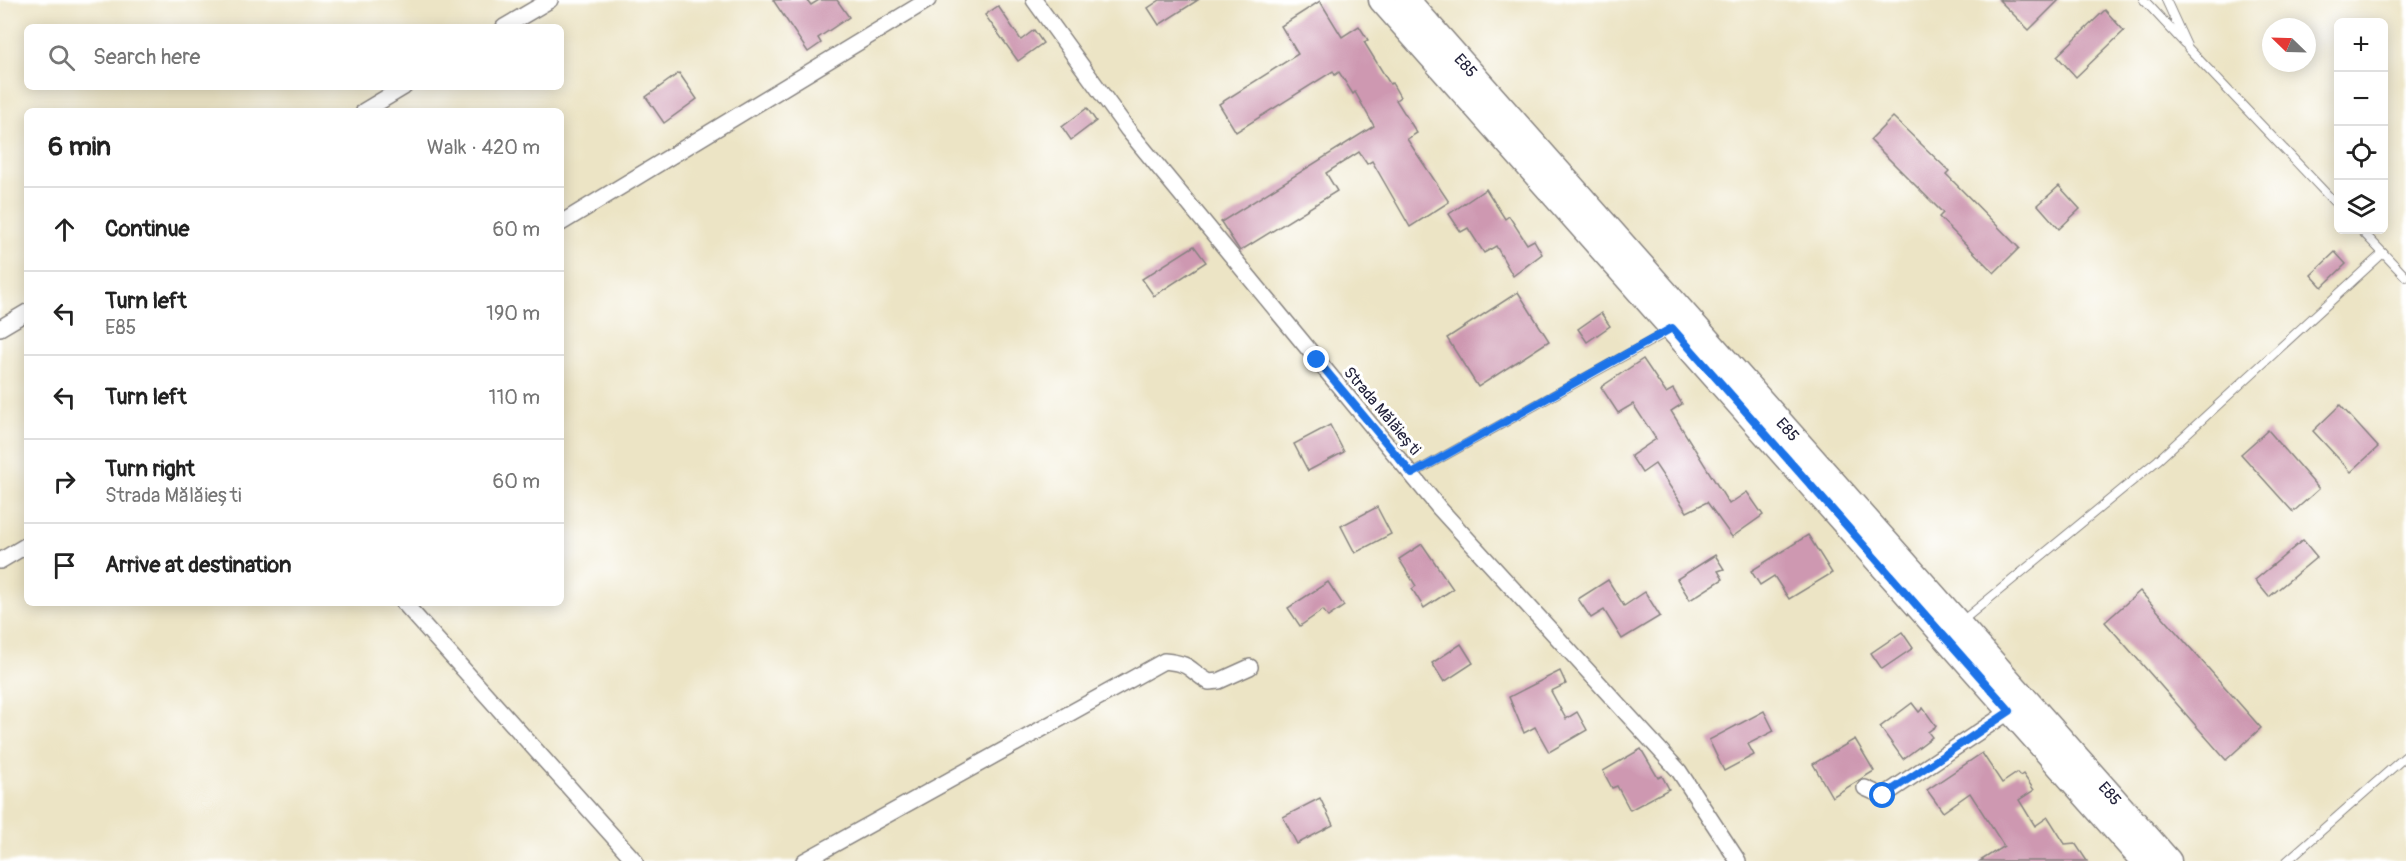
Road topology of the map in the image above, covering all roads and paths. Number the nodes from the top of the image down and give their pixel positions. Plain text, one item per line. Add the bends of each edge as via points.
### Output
1 (550, 0) edge
2 (928, 0) edge
3 (1034, 0) edge
4 (1381, 0) edge
5 (1407, 0) edge
6 (2144, 0) edge
7 (2166, 0) edge
8 (509, 24) edge
9 (2188, 48) junction
10 (399, 90) edge
11 (369, 108) edge
12 (2334, 202) edge
13 (564, 221) edge
14 (2365, 234) edge
15 (2383, 253) junction
16 (2406, 277) edge
17 (24, 314) edge
18 (0, 328) edge
19 (1672, 328) junction
20 (1412, 474) junction
21 (24, 546) edge
22 (2, 557) edge
23 (407, 606) edge
24 (1959, 624) junction
25 (1250, 667) dead end
26 (2010, 711) junction
27 (2406, 756) edge
28 (1865, 788) dead end
29 (634, 861) edge
30 (804, 861) edge
31 (1738, 861) edge
32 (2143, 861) edge
33 (2169, 861) edge
34 (2287, 861) edge

1 - 8 street
2 - 13 street
3 - 20 street, Strada Mălăiești via 1128,130
4 - 19 main road, E85
5 - 24 main road, E85
6 - 9 lane
7 - 9 lane
9 - 12 lane
10 - 11 street
14 - 15 lane
15 - 16 lane
15 - 24 lane via 2158,460
17 - 18 street
19 - 20 lane
19 - 26 main road, E85
20 - 31 street, Strada Mălăiești via 1679,771
21 - 22 street
23 - 29 street
24 - 33 main road, E85
25 - 30 street via 1209,682 1193,668 1164,661
26 - 28 street via 1883,796
26 - 32 main road, E85
27 - 34 lane

